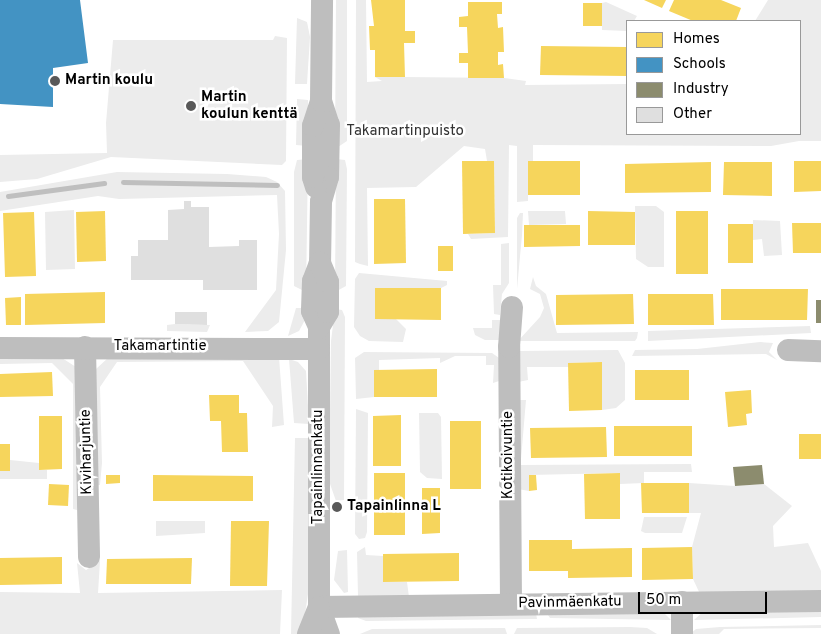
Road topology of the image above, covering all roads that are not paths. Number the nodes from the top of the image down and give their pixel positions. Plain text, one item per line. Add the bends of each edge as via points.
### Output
1 (322, 0) edge
2 (512, 307) dead end
3 (319, 338) junction
4 (86, 347) junction
5 (0, 348) edge
6 (788, 350) dead end
7 (821, 350) edge
8 (89, 557) dead end
9 (821, 601) edge
10 (682, 602) junction
11 (511, 604) junction
12 (319, 607) junction
13 (308, 634) edge
14 (329, 634) edge
15 (682, 634) edge

1 - 3 street, Tapainlinnankatu via 321,100 314,126 313,153 313,177 321,202 320,263 313,281 312,305
2 - 11 street, Kotikoivuntie via 509,346
3 - 4 street, Takamartintie
3 - 12 street, Tapainlinnankatu
4 - 5 street, Takamartintie
4 - 8 street, Kiviharjuntie
6 - 7 street
9 - 10 street, Pavinmäenkatu
10 - 11 street, Pavinmäenkatu
10 - 15 street
11 - 12 street, Pavinmäenkatu
12 - 13 street, Tapainlinnankatu
12 - 14 street, Tapainlinnankatu

